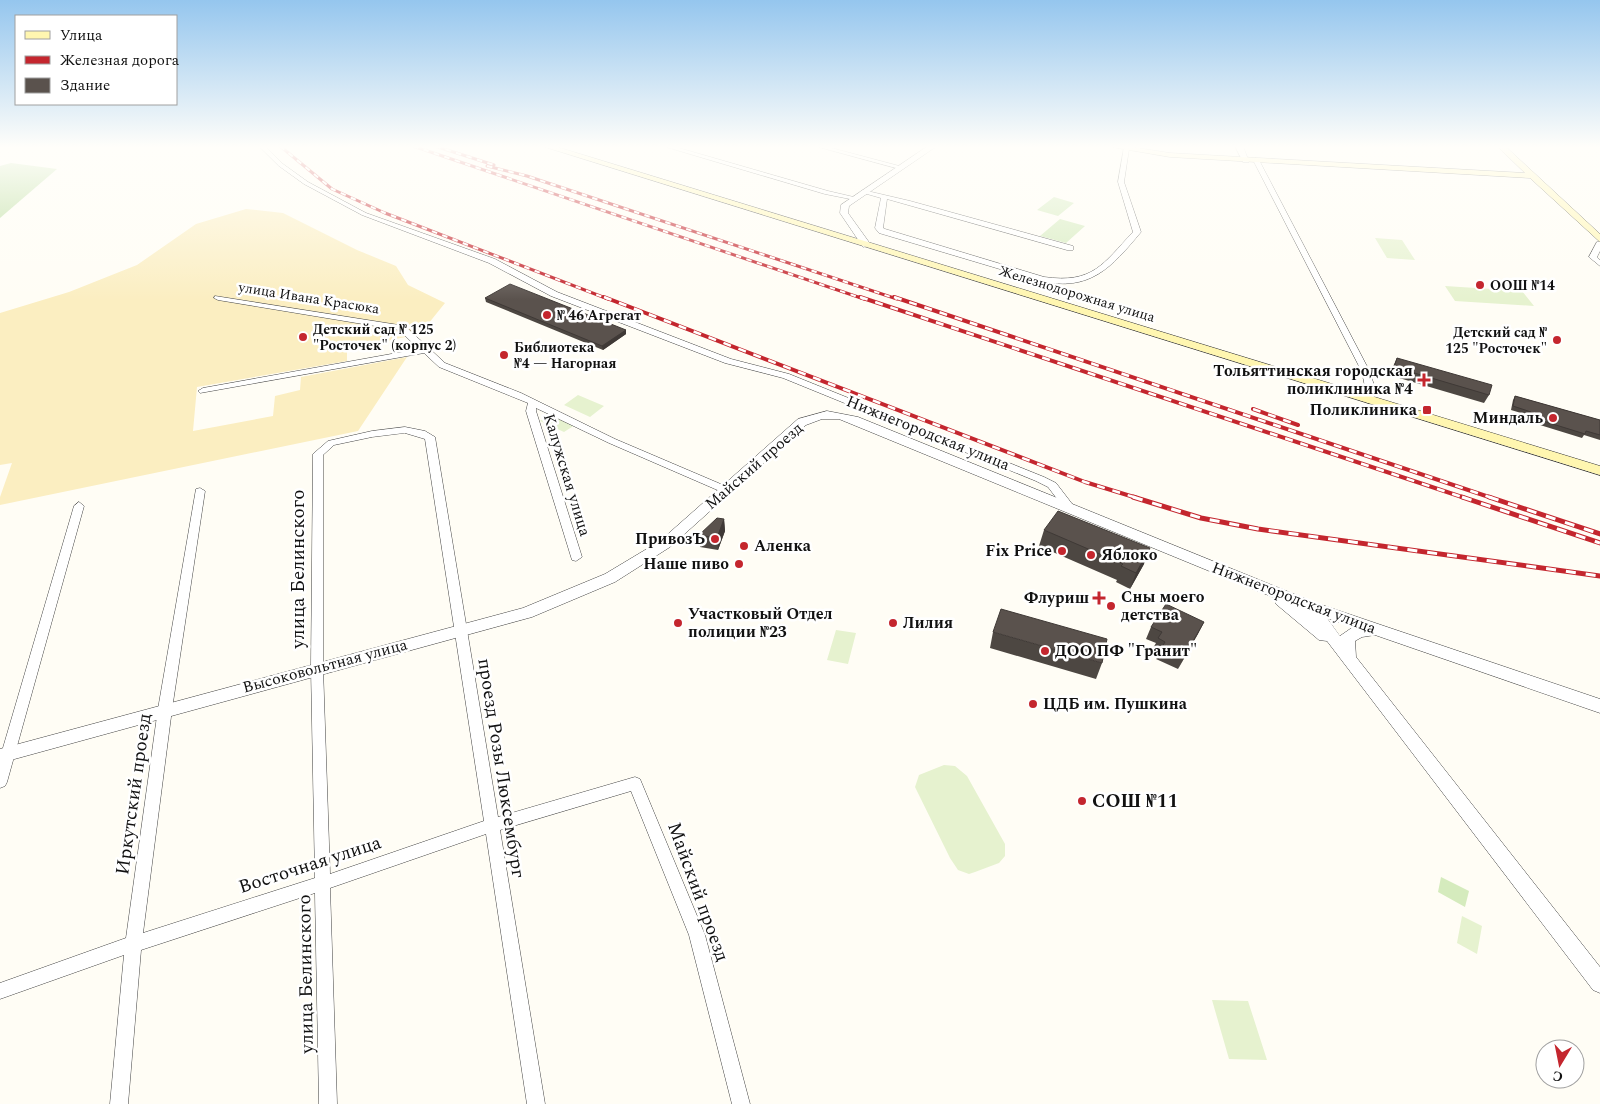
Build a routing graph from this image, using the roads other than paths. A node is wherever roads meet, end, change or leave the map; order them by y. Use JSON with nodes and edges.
{"nodes":[{"id":1,"x":333,"y":198,"type":"edge"},
{"id":2,"x":713,"y":198,"type":"edge"},
{"id":3,"x":852,"y":198,"type":"edge"},
{"id":4,"x":855,"y":198,"type":"joint"},
{"id":5,"x":884,"y":198,"type":"joint"},
{"id":6,"x":1126,"y":198,"type":"edge"},
{"id":7,"x":1275,"y":198,"type":"edge"},
{"id":8,"x":1557,"y":198,"type":"edge"},
{"id":9,"x":1600,"y":239,"type":"edge"},
{"id":10,"x":1600,"y":244,"type":"edge"},
{"id":11,"x":866,"y":245,"type":"junction"},
{"id":12,"x":1070,"y":248,"type":"dead end"},
{"id":13,"x":1600,"y":264,"type":"edge"},
{"id":14,"x":218,"y":298,"type":"dead end"},
{"id":15,"x":426,"y":350,"type":"junction"},
{"id":16,"x":203,"y":391,"type":"dead end"},
{"id":17,"x":1368,"y":400,"type":"junction"},
{"id":18,"x":533,"y":402,"type":"junction"},
{"id":19,"x":318,"y":454,"type":"joint"},
{"id":20,"x":1600,"y":471,"type":"edge"},
{"id":21,"x":726,"y":490,"type":"junction"},
{"id":22,"x":200,"y":491,"type":"dead end"},
{"id":23,"x":79,"y":506,"type":"dead end"},
{"id":24,"x":1071,"y":509,"type":"junction"},
{"id":25,"x":576,"y":557,"type":"dead end"},
{"id":26,"x":643,"y":558,"type":"joint"},
{"id":27,"x":1259,"y":586,"type":"junction"},
{"id":28,"x":1311,"y":606,"type":"junction"},
{"id":29,"x":461,"y":630,"type":"junction"},
{"id":30,"x":1377,"y":630,"type":"junction"},
{"id":31,"x":1348,"y":659,"type":"junction"},
{"id":32,"x":317,"y":668,"type":"junction"},
{"id":33,"x":1600,"y":706,"type":"edge"},
{"id":34,"x":165,"y":709,"type":"junction"},
{"id":35,"x":3,"y":755,"type":"edge"},
{"id":36,"x":0,"y":782,"type":"edge"},
{"id":37,"x":635,"y":783,"type":"joint"},
{"id":38,"x":490,"y":826,"type":"junction"},
{"id":39,"x":324,"y":883,"type":"junction"},
{"id":40,"x":134,"y":944,"type":"junction"},
{"id":41,"x":1600,"y":984,"type":"edge"},
{"id":42,"x":0,"y":991,"type":"edge"},
{"id":43,"x":119,"y":1104,"type":"edge"},
{"id":44,"x":328,"y":1104,"type":"edge"},
{"id":45,"x":536,"y":1104,"type":"edge"},
{"id":46,"x":741,"y":1104,"type":"edge"}],
"edges":[{"from":1,"to":24,"type":"street","name":"Нижнегородская улица"},
{"from":2,"to":11,"type":"main road","name":"Железнодорожная улица"},
{"from":3,"to":4,"type":"street"},
{"from":4,"to":11,"type":"street"},
{"from":5,"to":6,"type":"street"},
{"from":5,"to":12,"type":"street"},
{"from":7,"to":17,"type":"street"},
{"from":8,"to":9,"type":"main road"},
{"from":10,"to":13,"type":"street"},
{"from":11,"to":17,"type":"main road","name":"Железнодорожная улица"},
{"from":14,"to":15,"type":"street","name":"улица Ивана Красюка"},
{"from":15,"to":16,"type":"street"},
{"from":15,"to":18,"type":"street","name":"улица Ивана Красюка"},
{"from":17,"to":20,"type":"main road","name":"Железнодорожная улица"},
{"from":18,"to":21,"type":"street"},
{"from":18,"to":25,"type":"street","name":"Калужская улица"},
{"from":19,"to":29,"type":"street","name":"проезд Розы Люксембург"},
{"from":19,"to":32,"type":"street","name":"улица Белинского"},
{"from":21,"to":24,"type":"street","name":"Майский проезд"},
{"from":21,"to":26,"type":"street","name":"Майский проезд"},
{"from":22,"to":34,"type":"street","name":"Иркутский проезд"},
{"from":23,"to":35,"type":"street"},
{"from":24,"to":27,"type":"street","name":"Нижнегородская улица"},
{"from":26,"to":29,"type":"street","name":"Высоковольтная улица"},
{"from":27,"to":28,"type":"street","name":"Нижнегородская улица"},
{"from":27,"to":31,"type":"street"},
{"from":28,"to":30,"type":"street","name":"Нижнегородская улица"},
{"from":28,"to":31,"type":"street"},
{"from":29,"to":32,"type":"street","name":"Высоковольтная улица"},
{"from":29,"to":38,"type":"street","name":"проезд Розы Люксембург"},
{"from":30,"to":31,"type":"street"},
{"from":30,"to":33,"type":"street","name":"Нижнегородская улица"},
{"from":31,"to":41,"type":"street"},
{"from":32,"to":34,"type":"street","name":"Высоковольтная улица"},
{"from":32,"to":39,"type":"street","name":"улица Белинского"},
{"from":34,"to":35,"type":"street","name":"Высоковольтная улица"},
{"from":34,"to":40,"type":"street","name":"Иркутский проезд"},
{"from":35,"to":36,"type":"street"},
{"from":37,"to":38,"type":"street","name":"Восточная улица"},
{"from":37,"to":46,"type":"street","name":"Майский проезд"},
{"from":38,"to":39,"type":"street","name":"Восточная улица"},
{"from":38,"to":45,"type":"street","name":"проезд Розы Люксембург"},
{"from":39,"to":40,"type":"street","name":"Восточная улица"},
{"from":39,"to":44,"type":"street","name":"улица Белинского"},
{"from":40,"to":42,"type":"street","name":"Восточная улица"},
{"from":40,"to":43,"type":"street","name":"Иркутский проезд"}]}
